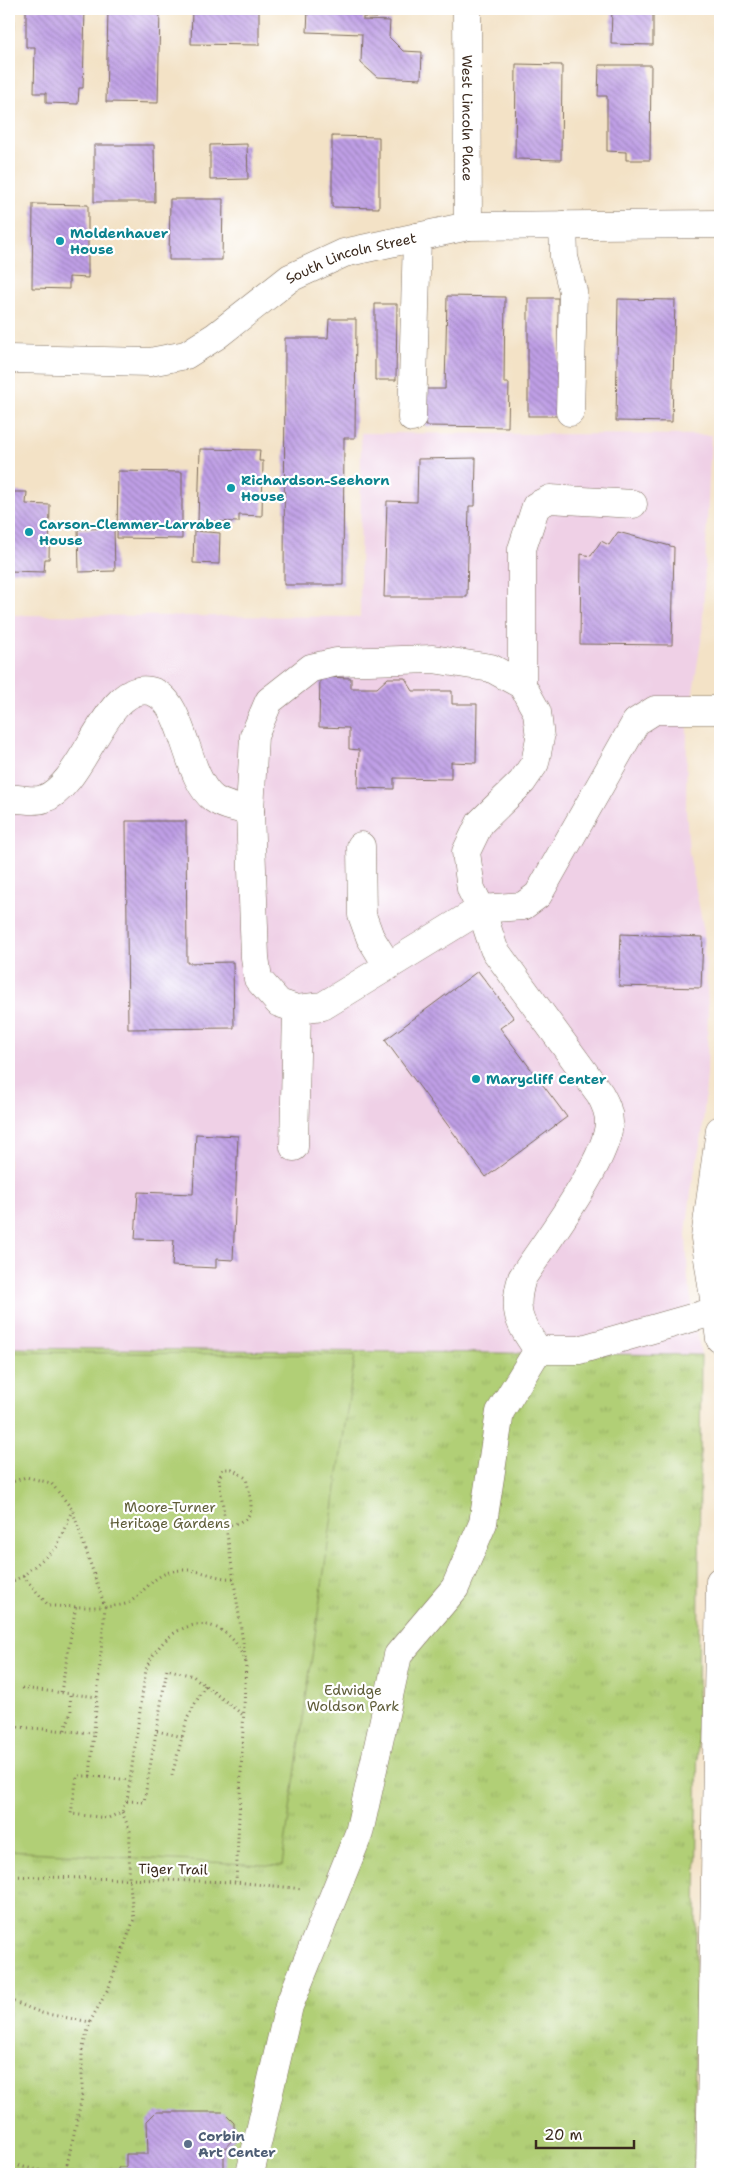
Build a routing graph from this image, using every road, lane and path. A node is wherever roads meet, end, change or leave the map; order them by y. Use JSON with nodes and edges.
{"nodes":[{"id":1,"x":467,"y":9,"type":"edge"},
{"id":2,"x":720,"y":224,"type":"edge"},
{"id":3,"x":563,"y":225,"type":"junction"},
{"id":4,"x":468,"y":226,"type":"junction"},
{"id":5,"x":417,"y":237,"type":"junction"},
{"id":6,"x":9,"y":358,"type":"edge"},
{"id":7,"x":570,"y":412,"type":"dead end"},
{"id":8,"x":412,"y":418,"type":"dead end"},
{"id":9,"x":633,"y":504,"type":"dead end"},
{"id":10,"x":522,"y":685,"type":"junction"},
{"id":11,"x":720,"y":710,"type":"edge"},
{"id":12,"x":9,"y":798,"type":"edge"},
{"id":13,"x":250,"y":811,"type":"junction"},
{"id":14,"x":361,"y":846,"type":"dead end"},
{"id":15,"x":481,"y":909,"type":"junction"},
{"id":16,"x":388,"y":966,"type":"junction"},
{"id":17,"x":297,"y":1009,"type":"junction"},
{"id":18,"x":720,"y":1130,"type":"edge"},
{"id":19,"x":294,"y":1147,"type":"dead end"},
{"id":20,"x":716,"y":1185,"type":"edge"},
{"id":21,"x":716,"y":1311,"type":"junction"},
{"id":22,"x":720,"y":1339,"type":"edge"},
{"id":23,"x":538,"y":1350,"type":"junction"},
{"id":24,"x":9,"y":1483,"type":"edge"},
{"id":25,"x":72,"y":1509,"type":"junction"},
{"id":26,"x":226,"y":1526,"type":"junction"},
{"id":27,"x":23,"y":1576,"type":"junction"},
{"id":28,"x":234,"y":1578,"type":"junction"},
{"id":29,"x":720,"y":1581,"type":"edge"},
{"id":30,"x":9,"y":1583,"type":"edge"},
{"id":31,"x":76,"y":1606,"type":"junction"},
{"id":32,"x":105,"y":1607,"type":"junction"},
{"id":33,"x":246,"y":1663,"type":"junction"},
{"id":34,"x":720,"y":1679,"type":"edge"},
{"id":35,"x":204,"y":1685,"type":"junction"},
{"id":36,"x":22,"y":1688,"type":"dead end"},
{"id":37,"x":61,"y":1692,"type":"junction"},
{"id":38,"x":70,"y":1694,"type":"junction"},
{"id":39,"x":96,"y":1697,"type":"junction"},
{"id":40,"x":243,"y":1715,"type":"junction"},
{"id":41,"x":18,"y":1727,"type":"dead end"},
{"id":42,"x":64,"y":1730,"type":"junction"},
{"id":43,"x":157,"y":1731,"type":"junction"},
{"id":44,"x":93,"y":1733,"type":"junction"},
{"id":45,"x":182,"y":1736,"type":"junction"},
{"id":46,"x":172,"y":1775,"type":"dead end"},
{"id":47,"x":90,"y":1776,"type":"junction"},
{"id":48,"x":130,"y":1780,"type":"junction"},
{"id":49,"x":127,"y":1801,"type":"junction"},
{"id":50,"x":122,"y":1812,"type":"junction"},
{"id":51,"x":9,"y":1876,"type":"edge"},
{"id":52,"x":129,"y":1880,"type":"junction"},
{"id":53,"x":236,"y":1882,"type":"junction"},
{"id":54,"x":335,"y":1892,"type":"junction"},
{"id":55,"x":9,"y":2000,"type":"edge"},
{"id":56,"x":90,"y":2022,"type":"junction"},
{"id":57,"x":9,"y":2164,"type":"edge"},
{"id":58,"x":57,"y":2174,"type":"edge"},
{"id":59,"x":65,"y":2174,"type":"edge"},
{"id":60,"x":250,"y":2174,"type":"edge"},
{"id":61,"x":710,"y":2174,"type":"edge"}],
"edges":[{"from":1,"to":4,"type":"street","name":"West Lincoln Place"},
{"from":2,"to":3,"type":"street","name":"South Lincoln Street"},
{"from":3,"to":4,"type":"street","name":"South Lincoln Street"},
{"from":3,"to":7,"type":"street"},
{"from":4,"to":5,"type":"street","name":"South Lincoln Street"},
{"from":5,"to":6,"type":"street","name":"South Lincoln Street"},
{"from":5,"to":8,"type":"street"},
{"from":9,"to":10,"type":"street"},
{"from":10,"to":13,"type":"street"},
{"from":10,"to":15,"type":"street"},
{"from":11,"to":15,"type":"street"},
{"from":12,"to":13,"type":"street"},
{"from":13,"to":17,"type":"street"},
{"from":14,"to":16,"type":"street"},
{"from":15,"to":16,"type":"street"},
{"from":15,"to":23,"type":"street"},
{"from":16,"to":17,"type":"street"},
{"from":17,"to":19,"type":"street"},
{"from":18,"to":20,"type":"street"},
{"from":20,"to":21,"type":"street"},
{"from":21,"to":22,"type":"street"},
{"from":21,"to":23,"type":"street"},
{"from":23,"to":54,"type":"street"},
{"from":24,"to":25,"type":"path"},
{"from":25,"to":27,"type":"path"},
{"from":25,"to":32,"type":"path"},
{"from":26,"to":26,"type":"path"},
{"from":26,"to":28,"type":"path"},
{"from":27,"to":30,"type":"path"},
{"from":27,"to":31,"type":"path"},
{"from":28,"to":32,"type":"path"},
{"from":28,"to":33,"type":"path"},
{"from":29,"to":34,"type":"street"},
{"from":31,"to":32,"type":"path"},
{"from":31,"to":37,"type":"path"},
{"from":32,"to":39,"type":"path"},
{"from":33,"to":40,"type":"path"},
{"from":33,"to":48,"type":"path"},
{"from":34,"to":61,"type":"street"},
{"from":35,"to":40,"type":"path"},
{"from":35,"to":43,"type":"path"},
{"from":35,"to":45,"type":"path"},
{"from":36,"to":37,"type":"path"},
{"from":37,"to":38,"type":"path"},
{"from":38,"to":39,"type":"path"},
{"from":38,"to":42,"type":"path"},
{"from":39,"to":44,"type":"path"},
{"from":40,"to":53,"type":"path"},
{"from":41,"to":42,"type":"path"},
{"from":42,"to":44,"type":"path"},
{"from":43,"to":45,"type":"path"},
{"from":43,"to":49,"type":"path"},
{"from":44,"to":47,"type":"path"},
{"from":45,"to":46,"type":"path"},
{"from":47,"to":48,"type":"path"},
{"from":47,"to":50,"type":"path"},
{"from":48,"to":49,"type":"path"},
{"from":49,"to":50,"type":"path"},
{"from":50,"to":52,"type":"path"},
{"from":51,"to":52,"type":"path","name":"Tiger Trail"},
{"from":52,"to":53,"type":"path","name":"Tiger Trail"},
{"from":52,"to":56,"type":"path"},
{"from":53,"to":54,"type":"path","name":"Tiger Trail"},
{"from":54,"to":60,"type":"street"},
{"from":55,"to":56,"type":"path"},
{"from":56,"to":59,"type":"path"},
{"from":57,"to":58,"type":"path"}]}
